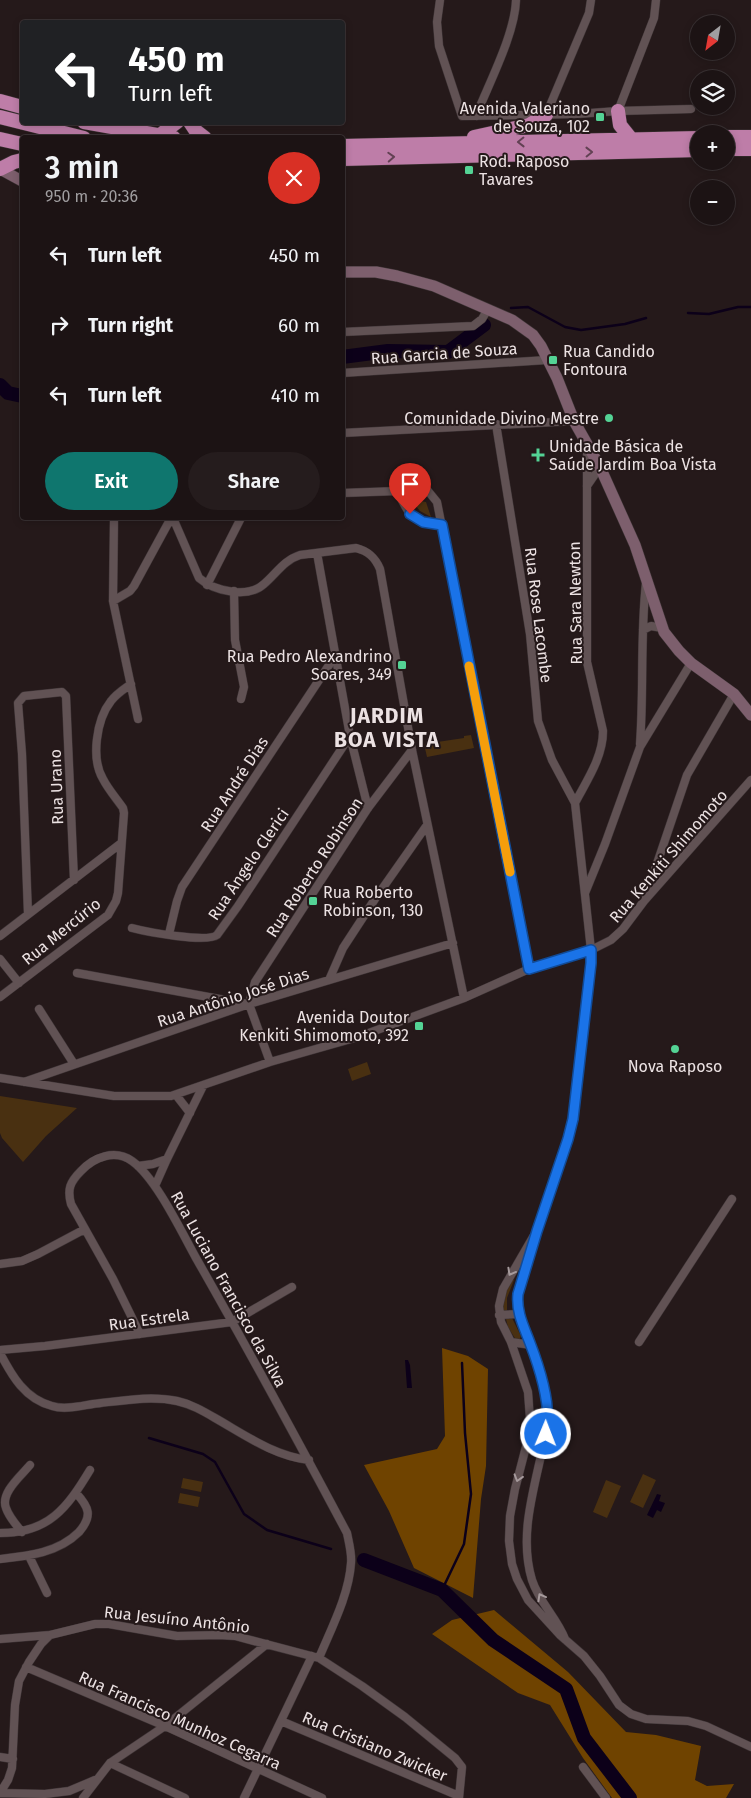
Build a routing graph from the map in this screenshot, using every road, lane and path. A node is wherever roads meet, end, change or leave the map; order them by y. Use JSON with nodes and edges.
{"nodes":[{"id":1,"x":440,"y":0,"type":"edge"},
{"id":2,"x":516,"y":0,"type":"edge"},
{"id":3,"x":591,"y":0,"type":"edge"},
{"id":4,"x":656,"y":0,"type":"edge"},
{"id":5,"x":690,"y":109,"type":"edge"},
{"id":6,"x":618,"y":111,"type":"junction"},
{"id":7,"x":546,"y":115,"type":"junction"},
{"id":8,"x":476,"y":116,"type":"junction"},
{"id":9,"x":0,"y":117,"type":"edge"},
{"id":10,"x":20,"y":122,"type":"edge"},
{"id":11,"x":32,"y":125,"type":"edge"},
{"id":12,"x":108,"y":125,"type":"edge"},
{"id":13,"x":192,"y":125,"type":"edge"},
{"id":14,"x":72,"y":135,"type":"edge"},
{"id":15,"x":162,"y":135,"type":"edge"},
{"id":16,"x":201,"y":135,"type":"edge"},
{"id":17,"x":735,"y":137,"type":"edge"},
{"id":18,"x":751,"y":137,"type":"edge"},
{"id":19,"x":690,"y":138,"type":"edge"},
{"id":20,"x":0,"y":139,"type":"edge"},
{"id":21,"x":632,"y":140,"type":"junction"},
{"id":22,"x":467,"y":142,"type":"junction"},
{"id":23,"x":20,"y":144,"type":"edge"},
{"id":24,"x":345,"y":146,"type":"edge"},
{"id":25,"x":735,"y":149,"type":"edge"},
{"id":26,"x":751,"y":149,"type":"edge"},
{"id":27,"x":690,"y":150,"type":"edge"},
{"id":28,"x":345,"y":159,"type":"edge"},
{"id":29,"x":20,"y":160,"type":"edge"},
{"id":30,"x":0,"y":169,"type":"edge"},
{"id":31,"x":20,"y":180,"type":"edge"},
{"id":32,"x":345,"y":272,"type":"edge"},
{"id":33,"x":488,"y":309,"type":"junction"},
{"id":34,"x":345,"y":332,"type":"edge"},
{"id":35,"x":547,"y":360,"type":"junction"},
{"id":36,"x":345,"y":373,"type":"edge"},
{"id":37,"x":574,"y":421,"type":"junction"},
{"id":38,"x":496,"y":424,"type":"junction"},
{"id":39,"x":345,"y":433,"type":"edge"},
{"id":40,"x":586,"y":445,"type":"junction"},
{"id":41,"x":600,"y":467,"type":"junction"},
{"id":42,"x":588,"y":486,"type":"junction"},
{"id":43,"x":398,"y":491,"type":"junction"},
{"id":44,"x":345,"y":493,"type":"edge"},
{"id":45,"x":114,"y":520,"type":"edge"},
{"id":46,"x":171,"y":520,"type":"edge"},
{"id":47,"x":173,"y":520,"type":"edge"},
{"id":48,"x":240,"y":520,"type":"edge"},
{"id":49,"x":442,"y":525,"type":"junction"},
{"id":50,"x":317,"y":552,"type":"junction"},
{"id":51,"x":646,"y":579,"type":"junction"},
{"id":52,"x":207,"y":585,"type":"junction"},
{"id":53,"x":234,"y":592,"type":"junction"},
{"id":54,"x":113,"y":601,"type":"junction"},
{"id":55,"x":662,"y":628,"type":"junction"},
{"id":56,"x":643,"y":630,"type":"junction"},
{"id":57,"x":335,"y":656,"type":"junction"},
{"id":58,"x":691,"y":663,"type":"junction"},
{"id":59,"x":131,"y":684,"type":"junction"},
{"id":60,"x":734,"y":694,"type":"junction"},
{"id":61,"x":241,"y":698,"type":"dead end"},
{"id":62,"x":643,"y":706,"type":"junction"},
{"id":63,"x":661,"y":709,"type":"junction"},
{"id":64,"x":751,"y":715,"type":"edge"},
{"id":65,"x":138,"y":719,"type":"dead end"},
{"id":66,"x":350,"y":736,"type":"junction"},
{"id":67,"x":640,"y":747,"type":"junction"},
{"id":68,"x":412,"y":750,"type":"junction"},
{"id":69,"x":749,"y":784,"type":"edge"},
{"id":70,"x":575,"y":803,"type":"junction"},
{"id":71,"x":368,"y":808,"type":"junction"},
{"id":72,"x":427,"y":825,"type":"junction"},
{"id":73,"x":120,"y":844,"type":"junction"},
{"id":74,"x":74,"y":880,"type":"junction"},
{"id":75,"x":584,"y":895,"type":"junction"},
{"id":76,"x":644,"y":901,"type":"junction"},
{"id":77,"x":28,"y":914,"type":"junction"},
{"id":78,"x":132,"y":928,"type":"dead end"},
{"id":79,"x":169,"y":934,"type":"junction"},
{"id":80,"x":0,"y":936,"type":"edge"},
{"id":81,"x":453,"y":943,"type":"junction"},
{"id":82,"x":591,"y":950,"type":"junction"},
{"id":83,"x":0,"y":960,"type":"edge"},
{"id":84,"x":529,"y":969,"type":"junction"},
{"id":85,"x":77,"y":973,"type":"dead end"},
{"id":86,"x":329,"y":980,"type":"junction"},
{"id":87,"x":19,"y":983,"type":"junction"},
{"id":88,"x":0,"y":997,"type":"edge"},
{"id":89,"x":464,"y":998,"type":"junction"},
{"id":90,"x":249,"y":1004,"type":"junction"},
{"id":91,"x":39,"y":1009,"type":"dead end"},
{"id":92,"x":270,"y":1062,"type":"junction"},
{"id":93,"x":74,"y":1064,"type":"junction"},
{"id":94,"x":0,"y":1078,"type":"edge"},
{"id":95,"x":24,"y":1082,"type":"junction"},
{"id":96,"x":203,"y":1086,"type":"junction"},
{"id":97,"x":176,"y":1095,"type":"junction"},
{"id":98,"x":190,"y":1113,"type":"junction"},
{"id":99,"x":166,"y":1159,"type":"junction"},
{"id":100,"x":138,"y":1166,"type":"junction"},
{"id":101,"x":155,"y":1186,"type":"junction"},
{"id":102,"x":732,"y":1199,"type":"dead end"},
{"id":103,"x":85,"y":1228,"type":"junction"},
{"id":104,"x":537,"y":1231,"type":"junction"},
{"id":105,"x":0,"y":1264,"type":"edge"},
{"id":106,"x":292,"y":1287,"type":"dead end"},
{"id":107,"x":519,"y":1314,"type":"junction"},
{"id":108,"x":499,"y":1315,"type":"junction"},
{"id":109,"x":232,"y":1322,"type":"junction"},
{"id":110,"x":140,"y":1334,"type":"junction"},
{"id":111,"x":512,"y":1342,"type":"junction"},
{"id":112,"x":640,"y":1342,"type":"dead end"},
{"id":113,"x":531,"y":1345,"type":"junction"},
{"id":114,"x":0,"y":1351,"type":"edge"},
{"id":115,"x":308,"y":1460,"type":"junction"},
{"id":116,"x":30,"y":1465,"type":"dead end"},
{"id":117,"x":90,"y":1470,"type":"dead end"},
{"id":118,"x":76,"y":1493,"type":"junction"},
{"id":119,"x":0,"y":1532,"type":"edge"},
{"id":120,"x":22,"y":1532,"type":"junction"},
{"id":121,"x":29,"y":1556,"type":"junction"},
{"id":122,"x":0,"y":1559,"type":"edge"},
{"id":123,"x":512,"y":1564,"type":"junction"},
{"id":124,"x":529,"y":1566,"type":"junction"},
{"id":125,"x":47,"y":1593,"type":"dead end"},
{"id":126,"x":50,"y":1635,"type":"junction"},
{"id":127,"x":0,"y":1639,"type":"edge"},
{"id":128,"x":566,"y":1639,"type":"junction"},
{"id":129,"x":268,"y":1644,"type":"junction"},
{"id":130,"x":315,"y":1657,"type":"junction"},
{"id":131,"x":26,"y":1667,"type":"junction"},
{"id":132,"x":281,"y":1721,"type":"junction"},
{"id":133,"x":165,"y":1726,"type":"junction"},
{"id":134,"x":751,"y":1747,"type":"edge"},
{"id":135,"x":0,"y":1757,"type":"edge"},
{"id":136,"x":13,"y":1759,"type":"junction"},
{"id":137,"x":110,"y":1763,"type":"junction"},
{"id":138,"x":583,"y":1767,"type":"dead end"},
{"id":139,"x":258,"y":1770,"type":"junction"},
{"id":140,"x":95,"y":1780,"type":"junction"},
{"id":141,"x":0,"y":1793,"type":"edge"},
{"id":142,"x":88,"y":1796,"type":"edge"},
{"id":143,"x":459,"y":1797,"type":"edge"},
{"id":144,"x":185,"y":1798,"type":"edge"},
{"id":145,"x":244,"y":1798,"type":"edge"},
{"id":146,"x":322,"y":1798,"type":"edge"},
{"id":147,"x":606,"y":1798,"type":"edge"}],
"edges":[{"from":1,"to":8,"type":"street"},
{"from":2,"to":8,"type":"street"},
{"from":3,"to":7,"type":"street"},
{"from":4,"to":6,"type":"street"},
{"from":5,"to":6,"type":"street"},
{"from":6,"to":7,"type":"street"},
{"from":6,"to":21,"type":"highway"},
{"from":7,"to":8,"type":"street"},
{"from":7,"to":22,"type":"highway"},
{"from":9,"to":10,"type":"highway"},
{"from":11,"to":14,"type":"highway"},
{"from":12,"to":15,"type":"highway"},
{"from":13,"to":16,"type":"highway"},
{"from":17,"to":18,"type":"highway"},
{"from":19,"to":21,"type":"highway"},
{"from":20,"to":23,"type":"highway"},
{"from":21,"to":22,"type":"highway","one_way":true},
{"from":22,"to":24,"type":"highway"},
{"from":25,"to":26,"type":"highway"},
{"from":28,"to":27,"type":"highway","one_way":true},
{"from":29,"to":30,"type":"highway"},
{"from":30,"to":31,"type":"main road"},
{"from":32,"to":33,"type":"main road"},
{"from":33,"to":34,"type":"street"},
{"from":33,"to":35,"type":"main road"},
{"from":35,"to":36,"type":"street","name":"Rua Garcia de Souza"},
{"from":35,"to":37,"type":"main road"},
{"from":37,"to":38,"type":"street"},
{"from":37,"to":40,"type":"main road"},
{"from":38,"to":39,"type":"street"},
{"from":38,"to":70,"type":"street","name":"Rua Rose Lacombe"},
{"from":40,"to":41,"type":"main road"},
{"from":40,"to":42,"type":"street","name":"Rua Sara Newton"},
{"from":41,"to":42,"type":"street"},
{"from":41,"to":51,"type":"main road"},
{"from":42,"to":70,"type":"street","name":"Rua Sara Newton"},
{"from":43,"to":44,"type":"street"},
{"from":43,"to":49,"type":"street"},
{"from":43,"to":49,"type":"street"},
{"from":45,"to":54,"type":"street"},
{"from":46,"to":54,"type":"street"},
{"from":47,"to":52,"type":"street"},
{"from":48,"to":52,"type":"street"},
{"from":49,"to":84,"type":"street"},
{"from":50,"to":53,"type":"street"},
{"from":50,"to":57,"type":"street"},
{"from":50,"to":68,"type":"street"},
{"from":51,"to":55,"type":"main road"},
{"from":51,"to":56,"type":"street"},
{"from":52,"to":53,"type":"street"},
{"from":53,"to":61,"type":"street"},
{"from":54,"to":59,"type":"street"},
{"from":55,"to":56,"type":"street"},
{"from":55,"to":58,"type":"main road"},
{"from":56,"to":62,"type":"street"},
{"from":57,"to":66,"type":"street"},
{"from":57,"to":79,"type":"street","name":"Rua André Dias"},
{"from":58,"to":60,"type":"main road"},
{"from":58,"to":63,"type":"street"},
{"from":59,"to":65,"type":"street"},
{"from":59,"to":73,"type":"street","name":"Rua Mercúrio"},
{"from":60,"to":64,"type":"main road"},
{"from":60,"to":76,"type":"street"},
{"from":62,"to":63,"type":"street"},
{"from":62,"to":67,"type":"street"},
{"from":63,"to":67,"type":"street"},
{"from":66,"to":71,"type":"street"},
{"from":66,"to":79,"type":"street","name":"Rua Ângelo Clerici"},
{"from":67,"to":75,"type":"street"},
{"from":68,"to":71,"type":"street","name":"Rua Roberto Robinson"},
{"from":68,"to":72,"type":"street"},
{"from":69,"to":76,"type":"street","name":"Rua Kenkiti Shimomoto"},
{"from":70,"to":75,"type":"street"},
{"from":71,"to":90,"type":"street","name":"Rua Roberto Robinson"},
{"from":72,"to":81,"type":"street"},
{"from":72,"to":86,"type":"street"},
{"from":73,"to":74,"type":"street"},
{"from":73,"to":87,"type":"street","name":"Rua Mercúrio"},
{"from":74,"to":77,"type":"street"},
{"from":74,"to":77,"type":"street","name":"Rua Urano"},
{"from":75,"to":82,"type":"street"},
{"from":76,"to":82,"type":"street","name":"Rua Kenkiti Shimomoto"},
{"from":77,"to":80,"type":"street"},
{"from":78,"to":79,"type":"street","name":"Rua Ângelo Clerici"},
{"from":81,"to":86,"type":"street","name":"Rua Antônio José Dias"},
{"from":81,"to":89,"type":"street"},
{"from":82,"to":84,"type":"street","name":"Rua Kenkiti Shimomoto"},
{"from":82,"to":104,"type":"street"},
{"from":83,"to":87,"type":"street"},
{"from":84,"to":89,"type":"street","name":"Rua Kenkiti Shimomoto"},
{"from":85,"to":90,"type":"street"},
{"from":86,"to":90,"type":"street","name":"Rua Antônio José Dias"},
{"from":87,"to":88,"type":"street","name":"Rua Mercúrio"},
{"from":89,"to":92,"type":"street","name":"Rua Kenkiti Shimomoto"},
{"from":90,"to":92,"type":"street"},
{"from":90,"to":93,"type":"street","name":"Rua Antônio José Dias"},
{"from":91,"to":93,"type":"street"},
{"from":92,"to":96,"type":"street","name":"Rua Kenkiti Shimomoto"},
{"from":93,"to":95,"type":"street","name":"Rua Antônio José Dias"},
{"from":94,"to":95,"type":"street","name":"Rua Kenkiti Shimomoto"},
{"from":95,"to":97,"type":"street","name":"Rua Kenkiti Shimomoto"},
{"from":96,"to":97,"type":"street","name":"Rua Kenkiti Shimomoto"},
{"from":96,"to":98,"type":"street"},
{"from":97,"to":98,"type":"street"},
{"from":98,"to":99,"type":"street"},
{"from":99,"to":100,"type":"street"},
{"from":99,"to":101,"type":"street"},
{"from":100,"to":101,"type":"street","name":"Rua Luciano Francisco da Silva"},
{"from":100,"to":103,"type":"street","name":"Rua Luciano Francisco da Silva"},
{"from":101,"to":109,"type":"street","name":"Rua Luciano Francisco da Silva"},
{"from":102,"to":112,"type":"street"},
{"from":103,"to":105,"type":"street"},
{"from":103,"to":110,"type":"street","name":"Rua Luciano Francisco da Silva"},
{"from":104,"to":107,"type":"street"},
{"from":104,"to":108,"type":"street","one_way":true},
{"from":106,"to":109,"type":"street","name":"Rua Estrela"},
{"from":107,"to":108,"type":"street"},
{"from":107,"to":113,"type":"street"},
{"from":108,"to":111,"type":"street"},
{"from":109,"to":110,"type":"street","name":"Rua Estrela"},
{"from":109,"to":115,"type":"street","name":"Rua Luciano Francisco da Silva"},
{"from":110,"to":114,"type":"street","name":"Rua Estrela"},
{"from":111,"to":113,"type":"street"},
{"from":111,"to":123,"type":"street","one_way":true},
{"from":113,"to":124,"type":"street"},
{"from":114,"to":115,"type":"street"},
{"from":115,"to":130,"type":"street","name":"Rua Luciano Francisco da Silva"},
{"from":116,"to":120,"type":"street"},
{"from":117,"to":118,"type":"street"},
{"from":118,"to":120,"type":"street"},
{"from":118,"to":121,"type":"street"},
{"from":119,"to":120,"type":"street"},
{"from":121,"to":122,"type":"street"},
{"from":121,"to":125,"type":"street"},
{"from":123,"to":124,"type":"street"},
{"from":123,"to":128,"type":"street"},
{"from":128,"to":124,"type":"street","one_way":true},
{"from":126,"to":127,"type":"street","name":"Rua Jesuíno Antônio"},
{"from":126,"to":129,"type":"street","name":"Rua Jesuíno Antônio"},
{"from":126,"to":131,"type":"street"},
{"from":128,"to":134,"type":"street"},
{"from":129,"to":130,"type":"street","name":"Rua Jesuíno Antônio"},
{"from":129,"to":133,"type":"street"},
{"from":130,"to":132,"type":"street","name":"Rua Luciano Francisco da Silva"},
{"from":130,"to":143,"type":"street","name":"Rua Jesuíno Antônio"},
{"from":131,"to":133,"type":"street","name":"Rua Francisco Munhoz Cegarra"},
{"from":131,"to":136,"type":"street"},
{"from":132,"to":139,"type":"street","name":"Rua Luciano Francisco da Silva"},
{"from":132,"to":143,"type":"street","name":"Rua Cristiano Zwicker"},
{"from":133,"to":137,"type":"street"},
{"from":133,"to":139,"type":"street","name":"Rua Francisco Munhoz Cegarra"},
{"from":135,"to":136,"type":"street"},
{"from":136,"to":141,"type":"street"},
{"from":137,"to":140,"type":"street"},
{"from":137,"to":144,"type":"street"},
{"from":138,"to":147,"type":"street"},
{"from":139,"to":145,"type":"street","name":"Rua Luciano Francisco da Silva"},
{"from":139,"to":146,"type":"street","name":"Rua Francisco Munhoz Cegarra"},
{"from":140,"to":141,"type":"street"},
{"from":140,"to":142,"type":"street"}]}
